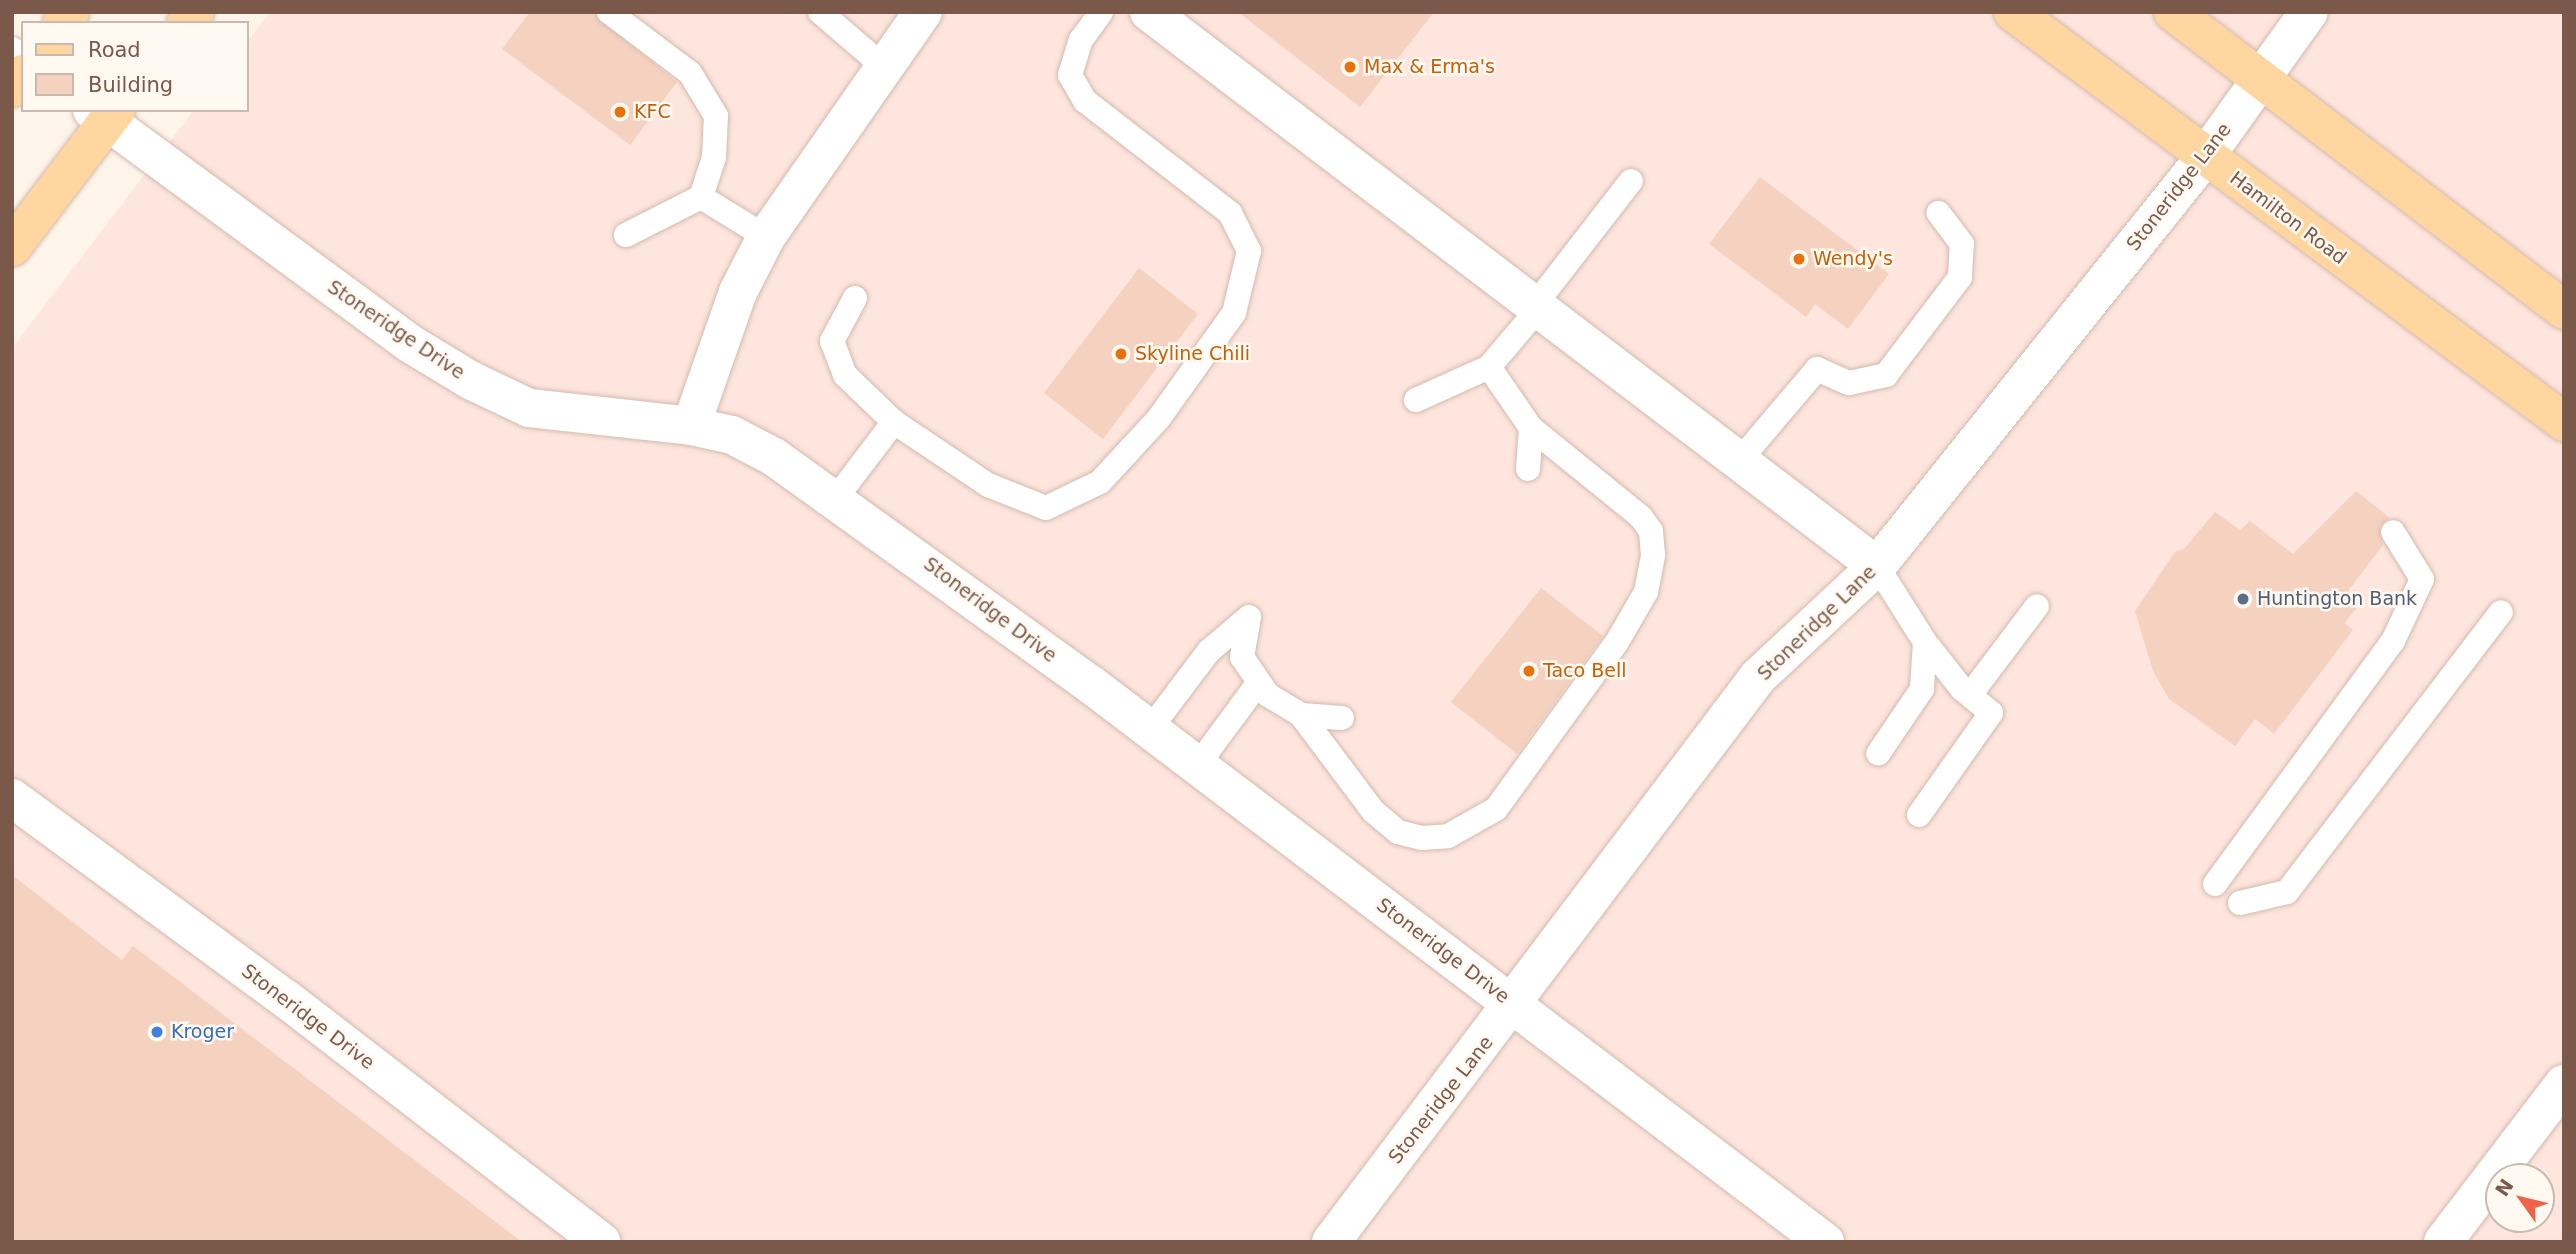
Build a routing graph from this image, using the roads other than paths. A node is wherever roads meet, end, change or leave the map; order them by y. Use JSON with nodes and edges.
{"nodes":[{"id":1,"x":609,"y":12,"type":"edge"},
{"id":2,"x":923,"y":12,"type":"edge"},
{"id":3,"x":1101,"y":12,"type":"edge"},
{"id":4,"x":1149,"y":12,"type":"edge"},
{"id":5,"x":2013,"y":12,"type":"edge"},
{"id":6,"x":2173,"y":12,"type":"edge"},
{"id":7,"x":2309,"y":12,"type":"edge"},
{"id":8,"x":830,"y":16,"type":"edge"},
{"id":9,"x":883,"y":66,"type":"junction"},
{"id":10,"x":2262,"y":78,"type":"junction"},
{"id":11,"x":105,"y":114,"type":"edge"},
{"id":12,"x":2205,"y":156,"type":"junction"},
{"id":13,"x":1631,"y":181,"type":"dead end"},
{"id":14,"x":701,"y":197,"type":"junction"},
{"id":15,"x":1939,"y":213,"type":"dead end"},
{"id":16,"x":626,"y":235,"type":"dead end"},
{"id":17,"x":766,"y":237,"type":"junction"},
{"id":18,"x":12,"y":247,"type":"edge"},
{"id":19,"x":855,"y":298,"type":"dead end"},
{"id":20,"x":1537,"y":307,"type":"junction"},
{"id":21,"x":2564,"y":310,"type":"edge"},
{"id":22,"x":1489,"y":368,"type":"junction"},
{"id":23,"x":1416,"y":400,"type":"dead end"},
{"id":24,"x":2564,"y":422,"type":"edge"},
{"id":25,"x":691,"y":426,"type":"junction"},
{"id":26,"x":901,"y":427,"type":"junction"},
{"id":27,"x":1531,"y":428,"type":"junction"},
{"id":28,"x":1739,"y":461,"type":"junction"},
{"id":29,"x":1528,"y":470,"type":"dead end"},
{"id":30,"x":836,"y":498,"type":"junction"},
{"id":31,"x":2393,"y":532,"type":"dead end"},
{"id":32,"x":1877,"y":566,"type":"junction"},
{"id":33,"x":2037,"y":606,"type":"dead end"},
{"id":34,"x":2501,"y":611,"type":"dead end"},
{"id":35,"x":1925,"y":642,"type":"junction"},
{"id":36,"x":1259,"y":682,"type":"junction"},
{"id":37,"x":1970,"y":695,"type":"junction"},
{"id":38,"x":1301,"y":715,"type":"junction"},
{"id":39,"x":1342,"y":718,"type":"dead end"},
{"id":40,"x":1150,"y":729,"type":"junction"},
{"id":41,"x":1878,"y":754,"type":"dead end"},
{"id":42,"x":1197,"y":766,"type":"junction"},
{"id":43,"x":12,"y":798,"type":"edge"},
{"id":44,"x":1919,"y":815,"type":"dead end"},
{"id":45,"x":2215,"y":884,"type":"dead end"},
{"id":46,"x":2240,"y":903,"type":"dead end"},
{"id":47,"x":1514,"y":1005,"type":"junction"},
{"id":48,"x":2564,"y":1084,"type":"edge"},
{"id":49,"x":601,"y":1242,"type":"edge"},
{"id":50,"x":1331,"y":1242,"type":"edge"},
{"id":51,"x":1825,"y":1242,"type":"edge"},
{"id":52,"x":2443,"y":1242,"type":"edge"}],
"edges":[{"from":1,"to":14,"type":"lane"},
{"from":2,"to":9,"type":"street"},
{"from":3,"to":26,"type":"lane"},
{"from":4,"to":20,"type":"street"},
{"from":5,"to":12,"type":"main road","name":"Hamilton Road"},
{"from":6,"to":10,"type":"main road"},
{"from":7,"to":10,"type":"street"},
{"from":8,"to":9,"type":"lane"},
{"from":9,"to":17,"type":"street"},
{"from":10,"to":12,"type":"street","name":"Stoneridge Lane"},
{"from":10,"to":21,"type":"main road"},
{"from":11,"to":18,"type":"main road"},
{"from":11,"to":25,"type":"street","name":"Stoneridge Drive"},
{"from":12,"to":24,"type":"main road","name":"Hamilton Road"},
{"from":12,"to":32,"type":"street","name":"Stoneridge Lane"},
{"from":13,"to":20,"type":"lane"},
{"from":14,"to":16,"type":"lane"},
{"from":14,"to":17,"type":"lane"},
{"from":15,"to":28,"type":"lane"},
{"from":17,"to":25,"type":"street"},
{"from":19,"to":26,"type":"lane"},
{"from":20,"to":22,"type":"lane"},
{"from":20,"to":28,"type":"street"},
{"from":22,"to":23,"type":"lane"},
{"from":22,"to":27,"type":"lane"},
{"from":25,"to":30,"type":"street","name":"Stoneridge Drive"},
{"from":26,"to":30,"type":"lane"},
{"from":27,"to":29,"type":"lane"},
{"from":27,"to":38,"type":"lane"},
{"from":28,"to":32,"type":"street"},
{"from":30,"to":40,"type":"street","name":"Stoneridge Drive"},
{"from":31,"to":45,"type":"lane"},
{"from":32,"to":35,"type":"lane"},
{"from":32,"to":47,"type":"street","name":"Stoneridge Lane"},
{"from":33,"to":37,"type":"lane"},
{"from":34,"to":46,"type":"lane"},
{"from":35,"to":37,"type":"lane"},
{"from":35,"to":41,"type":"lane"},
{"from":36,"to":38,"type":"lane"},
{"from":36,"to":40,"type":"lane"},
{"from":36,"to":42,"type":"lane"},
{"from":37,"to":44,"type":"lane"},
{"from":38,"to":39,"type":"lane"},
{"from":40,"to":42,"type":"street","name":"Stoneridge Drive"},
{"from":42,"to":47,"type":"street","name":"Stoneridge Drive"},
{"from":43,"to":49,"type":"street","name":"Stoneridge Drive"},
{"from":47,"to":50,"type":"street","name":"Stoneridge Lane"},
{"from":47,"to":51,"type":"street","name":"Stoneridge Drive"},
{"from":48,"to":52,"type":"street"}]}
